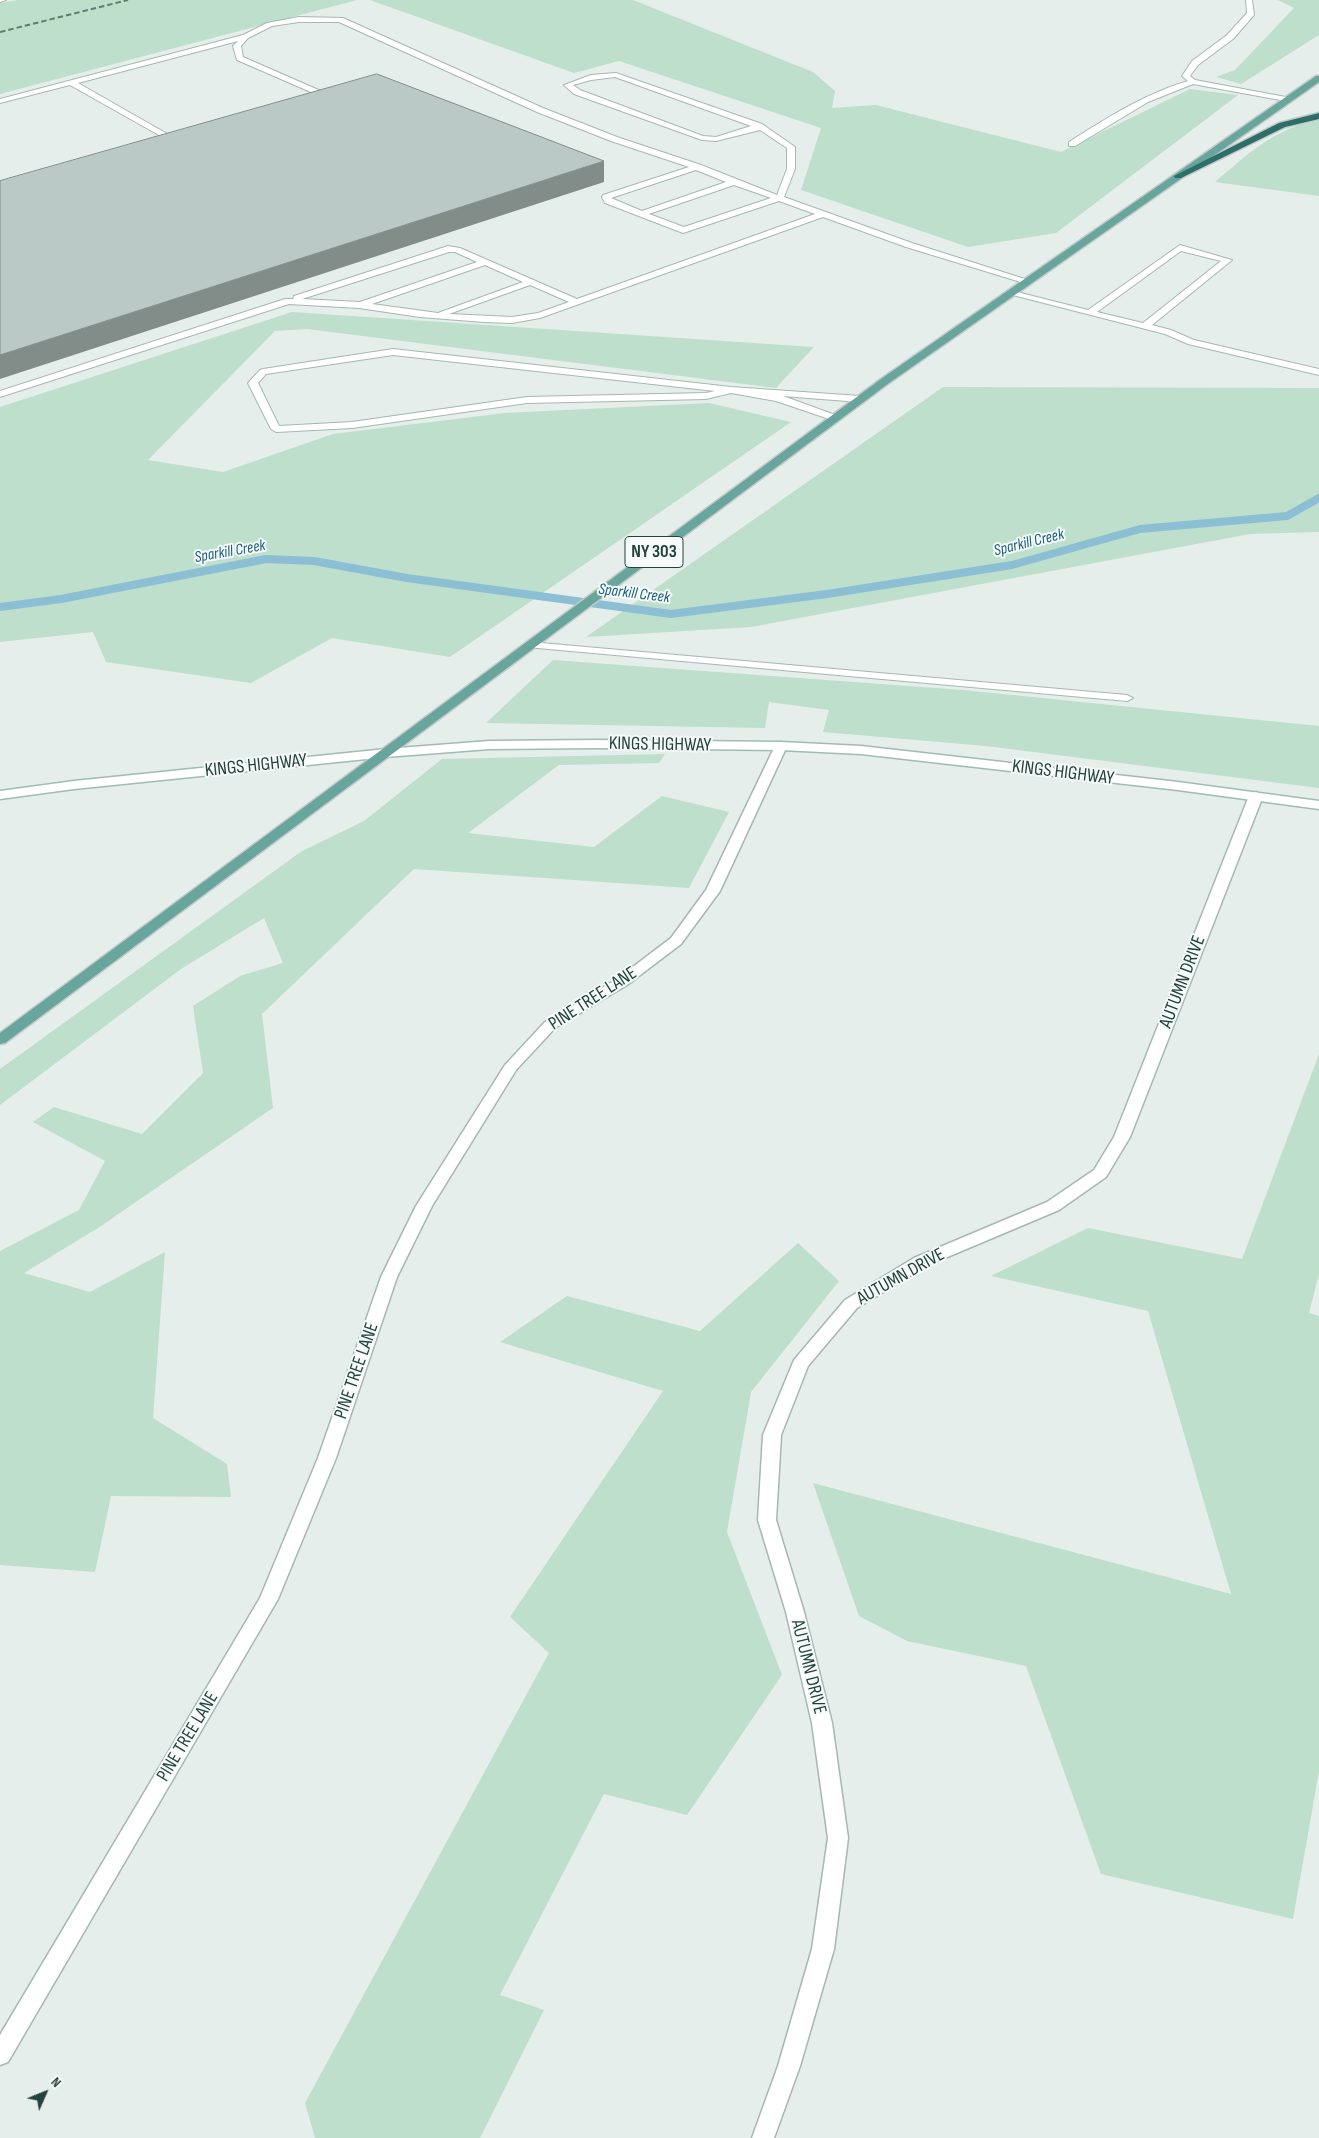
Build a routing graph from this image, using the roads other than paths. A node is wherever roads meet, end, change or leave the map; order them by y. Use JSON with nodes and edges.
{"nodes":[{"id":1,"x":1249,"y":0,"type":"edge"},
{"id":2,"x":243,"y":37,"type":"junction"},
{"id":3,"x":1319,"y":78,"type":"edge"},
{"id":4,"x":71,"y":82,"type":"junction"},
{"id":5,"x":1193,"y":82,"type":"junction"},
{"id":6,"x":1288,"y":100,"type":"junction"},
{"id":7,"x":0,"y":101,"type":"edge"},
{"id":8,"x":309,"y":102,"type":"edge"},
{"id":9,"x":1319,"y":116,"type":"edge"},
{"id":10,"x":759,"y":126,"type":"junction"},
{"id":11,"x":182,"y":138,"type":"edge"},
{"id":12,"x":173,"y":141,"type":"junction"},
{"id":13,"x":163,"y":143,"type":"edge"},
{"id":14,"x":1072,"y":144,"type":"dead end"},
{"id":15,"x":698,"y":167,"type":"junction"},
{"id":16,"x":1178,"y":176,"type":"junction"},
{"id":17,"x":734,"y":182,"type":"junction"},
{"id":18,"x":780,"y":198,"type":"junction"},
{"id":19,"x":641,"y":214,"type":"junction"},
{"id":20,"x":823,"y":214,"type":"junction"},
{"id":21,"x":486,"y":262,"type":"junction"},
{"id":22,"x":1027,"y":281,"type":"junction"},
{"id":23,"x":530,"y":282,"type":"junction"},
{"id":24,"x":1009,"y":293,"type":"junction"},
{"id":25,"x":288,"y":301,"type":"junction"},
{"id":26,"x":577,"y":302,"type":"junction"},
{"id":27,"x":359,"y":305,"type":"junction"},
{"id":28,"x":1089,"y":313,"type":"junction"},
{"id":29,"x":437,"y":315,"type":"junction"},
{"id":30,"x":1144,"y":326,"type":"junction"},
{"id":31,"x":1319,"y":372,"type":"edge"},
{"id":32,"x":731,"y":390,"type":"junction"},
{"id":33,"x":0,"y":394,"type":"edge"},
{"id":34,"x":860,"y":400,"type":"junction"},
{"id":35,"x":835,"y":418,"type":"junction"},
{"id":36,"x":530,"y":645,"type":"junction"},
{"id":37,"x":1127,"y":698,"type":"dead end"},
{"id":38,"x":781,"y":746,"type":"junction"},
{"id":39,"x":386,"y":753,"type":"junction"},
{"id":40,"x":0,"y":795,"type":"edge"},
{"id":41,"x":1256,"y":796,"type":"junction"},
{"id":42,"x":1319,"y":805,"type":"edge"},
{"id":43,"x":0,"y":1040,"type":"edge"},
{"id":44,"x":0,"y":2055,"type":"edge"},
{"id":45,"x":762,"y":2138,"type":"edge"}],
"edges":[{"from":1,"to":5,"type":"lane"},
{"from":2,"to":4,"type":"lane"},
{"from":2,"to":8,"type":"lane"},
{"from":2,"to":15,"type":"lane"},
{"from":3,"to":6,"type":"main road","number":"NY 303"},
{"from":4,"to":7,"type":"lane"},
{"from":4,"to":12,"type":"lane"},
{"from":5,"to":6,"type":"lane"},
{"from":5,"to":14,"type":"lane"},
{"from":6,"to":16,"type":"main road","number":"NY 303"},
{"from":9,"to":16,"type":"highway"},
{"from":10,"to":10,"type":"lane"},
{"from":10,"to":18,"type":"lane"},
{"from":11,"to":12,"type":"lane"},
{"from":12,"to":13,"type":"lane"},
{"from":15,"to":17,"type":"lane"},
{"from":15,"to":19,"type":"lane"},
{"from":16,"to":22,"type":"main road","number":"NY 303"},
{"from":17,"to":18,"type":"lane"},
{"from":17,"to":19,"type":"lane"},
{"from":18,"to":19,"type":"lane"},
{"from":18,"to":20,"type":"lane"},
{"from":20,"to":22,"type":"lane"},
{"from":20,"to":26,"type":"lane"},
{"from":21,"to":23,"type":"lane"},
{"from":21,"to":25,"type":"lane"},
{"from":21,"to":27,"type":"lane"},
{"from":22,"to":24,"type":"main road","number":"NY 303"},
{"from":23,"to":26,"type":"lane"},
{"from":23,"to":29,"type":"lane"},
{"from":24,"to":28,"type":"lane"},
{"from":24,"to":34,"type":"main road","number":"NY 303"},
{"from":25,"to":27,"type":"lane"},
{"from":25,"to":33,"type":"lane"},
{"from":26,"to":29,"type":"lane"},
{"from":27,"to":29,"type":"lane"},
{"from":28,"to":30,"type":"lane"},
{"from":28,"to":30,"type":"lane"},
{"from":30,"to":31,"type":"lane"},
{"from":32,"to":32,"type":"lane"},
{"from":32,"to":34,"type":"lane"},
{"from":32,"to":35,"type":"lane"},
{"from":34,"to":35,"type":"main road","number":"NY 303"},
{"from":35,"to":36,"type":"main road","number":"NY 303"},
{"from":36,"to":37,"type":"lane"},
{"from":36,"to":39,"type":"main road","number":"NY 303"},
{"from":38,"to":39,"type":"street","name":"KINGS HIGHWAY"},
{"from":38,"to":41,"type":"street","name":"KINGS HIGHWAY"},
{"from":38,"to":44,"type":"street","name":"PINE TREE LANE"},
{"from":39,"to":40,"type":"street","name":"KINGS HIGHWAY"},
{"from":39,"to":43,"type":"main road","number":"NY 303"},
{"from":41,"to":42,"type":"street","name":"KINGS HIGHWAY"},
{"from":41,"to":45,"type":"street","name":"AUTUMN DRIVE"}]}
